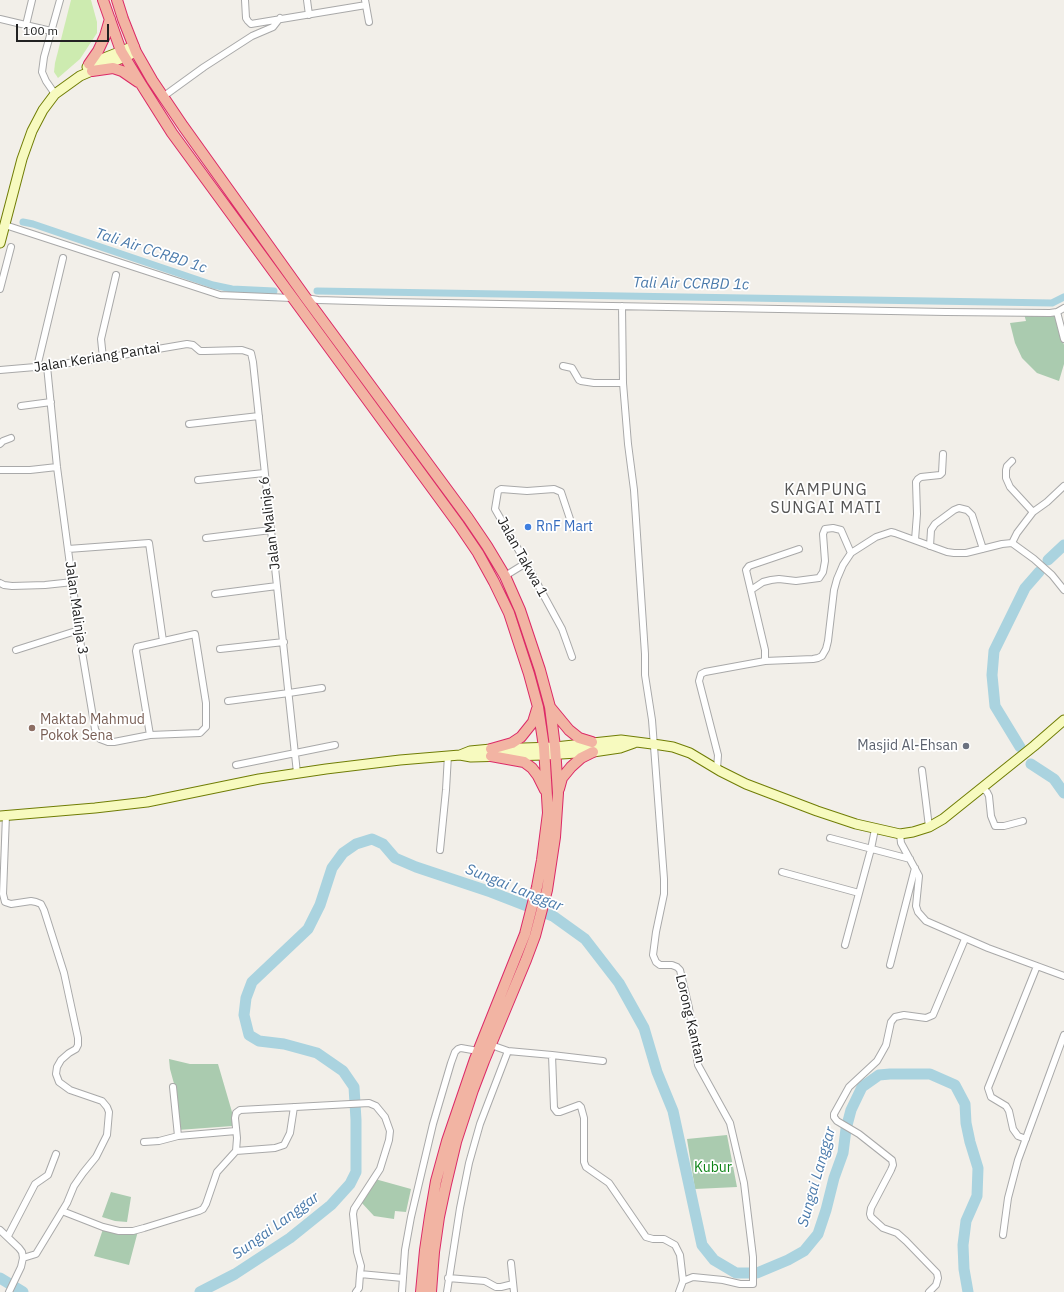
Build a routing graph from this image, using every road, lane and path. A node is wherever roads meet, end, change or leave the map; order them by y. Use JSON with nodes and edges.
{"nodes":[{"id":1,"x":32,"y":0,"type":"edge"},
{"id":2,"x":60,"y":0,"type":"edge"},
{"id":3,"x":103,"y":0,"type":"edge"},
{"id":4,"x":117,"y":0,"type":"edge"},
{"id":5,"x":245,"y":0,"type":"edge"},
{"id":6,"x":307,"y":0,"type":"edge"},
{"id":7,"x":365,"y":3,"type":"edge"},
{"id":8,"x":309,"y":15,"type":"junction"},
{"id":9,"x":280,"y":18,"type":"junction"},
{"id":10,"x":0,"y":19,"type":"edge"},
{"id":11,"x":110,"y":19,"type":"junction"},
{"id":12,"x":369,"y":22,"type":"dead end"},
{"id":13,"x":26,"y":25,"type":"junction"},
{"id":14,"x":51,"y":32,"type":"junction"},
{"id":15,"x":135,"y":49,"type":"junction"},
{"id":16,"x":123,"y":54,"type":"junction"},
{"id":17,"x":91,"y":67,"type":"junction"},
{"id":18,"x":141,"y":84,"type":"junction"},
{"id":19,"x":55,"y":94,"type":"junction"},
{"id":20,"x":164,"y":96,"type":"junction"},
{"id":21,"x":4,"y":213,"type":"edge"},
{"id":22,"x":5,"y":224,"type":"junction"},
{"id":23,"x":0,"y":243,"type":"edge"},
{"id":24,"x":11,"y":247,"type":"dead end"},
{"id":25,"x":63,"y":258,"type":"dead end"},
{"id":26,"x":0,"y":259,"type":"edge"},
{"id":27,"x":7,"y":260,"type":"junction"},
{"id":28,"x":116,"y":275,"type":"dead end"},
{"id":29,"x":0,"y":289,"type":"edge"},
{"id":30,"x":292,"y":298,"type":"junction"},
{"id":31,"x":306,"y":298,"type":"junction"},
{"id":32,"x":622,"y":306,"type":"junction"},
{"id":33,"x":1064,"y":308,"type":"edge"},
{"id":34,"x":1057,"y":312,"type":"junction"},
{"id":35,"x":1064,"y":339,"type":"edge"},
{"id":36,"x":193,"y":345,"type":"joint"},
{"id":37,"x":103,"y":358,"type":"junction"},
{"id":38,"x":47,"y":366,"type":"junction"},
{"id":39,"x":563,"y":366,"type":"dead end"},
{"id":40,"x":37,"y":367,"type":"junction"},
{"id":41,"x":0,"y":370,"type":"edge"},
{"id":42,"x":623,"y":383,"type":"junction"},
{"id":43,"x":51,"y":402,"type":"junction"},
{"id":44,"x":21,"y":406,"type":"dead end"},
{"id":45,"x":259,"y":416,"type":"junction"},
{"id":46,"x":190,"y":424,"type":"dead end"},
{"id":47,"x":11,"y":438,"type":"dead end"},
{"id":48,"x":0,"y":444,"type":"edge"},
{"id":49,"x":943,"y":454,"type":"dead end"},
{"id":50,"x":1012,"y":461,"type":"dead end"},
{"id":51,"x":57,"y":467,"type":"junction"},
{"id":52,"x":0,"y":470,"type":"edge"},
{"id":53,"x":264,"y":473,"type":"junction"},
{"id":54,"x":198,"y":480,"type":"dead end"},
{"id":55,"x":1064,"y":486,"type":"edge"},
{"id":56,"x":1033,"y":512,"type":"junction"},
{"id":57,"x":573,"y":528,"type":"dead end"},
{"id":58,"x":271,"y":530,"type":"junction"},
{"id":59,"x":206,"y":538,"type":"dead end"},
{"id":60,"x":915,"y":540,"type":"junction"},
{"id":61,"x":1012,"y":543,"type":"junction"},
{"id":62,"x":930,"y":546,"type":"junction"},
{"id":63,"x":68,"y":549,"type":"junction"},
{"id":64,"x":983,"y":549,"type":"junction"},
{"id":65,"x":799,"y":550,"type":"dead end"},
{"id":66,"x":851,"y":554,"type":"junction"},
{"id":67,"x":526,"y":563,"type":"junction"},
{"id":68,"x":505,"y":576,"type":"junction"},
{"id":69,"x":73,"y":582,"type":"junction"},
{"id":70,"x":0,"y":583,"type":"edge"},
{"id":71,"x":277,"y":586,"type":"junction"},
{"id":72,"x":751,"y":590,"type":"junction"},
{"id":73,"x":1064,"y":590,"type":"edge"},
{"id":74,"x":214,"y":594,"type":"dead end"},
{"id":75,"x":79,"y":630,"type":"junction"},
{"id":76,"x":163,"y":641,"type":"junction"},
{"id":77,"x":284,"y":642,"type":"junction"},
{"id":78,"x":220,"y":649,"type":"dead end"},
{"id":79,"x":16,"y":650,"type":"dead end"},
{"id":80,"x":572,"y":657,"type":"dead end"},
{"id":81,"x":765,"y":661,"type":"junction"},
{"id":82,"x":322,"y":688,"type":"dead end"},
{"id":83,"x":289,"y":694,"type":"junction"},
{"id":84,"x":228,"y":701,"type":"dead end"},
{"id":85,"x":550,"y":706,"type":"junction"},
{"id":86,"x":538,"y":707,"type":"junction"},
{"id":87,"x":1064,"y":720,"type":"edge"},
{"id":88,"x":150,"y":735,"type":"junction"},
{"id":89,"x":654,"y":744,"type":"junction"},
{"id":90,"x":335,"y":746,"type":"dead end"},
{"id":91,"x":592,"y":747,"type":"junction"},
{"id":92,"x":544,"y":751,"type":"junction"},
{"id":93,"x":556,"y":751,"type":"junction"},
{"id":94,"x":491,"y":752,"type":"junction"},
{"id":95,"x":295,"y":753,"type":"junction"},
{"id":96,"x":448,"y":755,"type":"junction"},
{"id":97,"x":236,"y":765,"type":"dead end"},
{"id":98,"x":717,"y":769,"type":"junction"},
{"id":99,"x":922,"y":770,"type":"dead end"},
{"id":100,"x":297,"y":773,"type":"junction"},
{"id":101,"x":982,"y":788,"type":"junction"},
{"id":102,"x":553,"y":794,"type":"junction"},
{"id":103,"x":3,"y":816,"type":"edge"},
{"id":104,"x":1023,"y":820,"type":"dead end"},
{"id":105,"x":929,"y":827,"type":"junction"},
{"id":106,"x":875,"y":829,"type":"junction"},
{"id":107,"x":900,"y":834,"type":"junction"},
{"id":108,"x":830,"y":838,"type":"dead end"},
{"id":109,"x":871,"y":849,"type":"junction"},
{"id":110,"x":440,"y":850,"type":"dead end"},
{"id":111,"x":910,"y":859,"type":"junction"},
{"id":112,"x":915,"y":868,"type":"junction"},
{"id":113,"x":782,"y":872,"type":"dead end"},
{"id":114,"x":859,"y":893,"type":"junction"},
{"id":115,"x":534,"y":920,"type":"junction"},
{"id":116,"x":965,"y":939,"type":"junction"},
{"id":117,"x":845,"y":945,"type":"dead end"},
{"id":118,"x":890,"y":965,"type":"dead end"},
{"id":119,"x":1038,"y":966,"type":"junction"},
{"id":120,"x":1064,"y":976,"type":"edge"},
{"id":121,"x":1064,"y":1035,"type":"edge"},
{"id":122,"x":491,"y":1045,"type":"junction"},
{"id":123,"x":478,"y":1051,"type":"junction"},
{"id":124,"x":508,"y":1051,"type":"junction"},
{"id":125,"x":552,"y":1055,"type":"junction"},
{"id":126,"x":603,"y":1061,"type":"dead end"},
{"id":127,"x":172,"y":1087,"type":"dead end"},
{"id":128,"x":294,"y":1107,"type":"junction"},
{"id":129,"x":236,"y":1131,"type":"junction"},
{"id":130,"x":178,"y":1136,"type":"junction"},
{"id":131,"x":1026,"y":1139,"type":"junction"},
{"id":132,"x":144,"y":1142,"type":"dead end"},
{"id":133,"x":236,"y":1151,"type":"junction"},
{"id":134,"x":56,"y":1154,"type":"dead end"},
{"id":135,"x":62,"y":1211,"type":"junction"},
{"id":136,"x":0,"y":1230,"type":"edge"},
{"id":137,"x":1003,"y":1235,"type":"dead end"},
{"id":138,"x":8,"y":1236,"type":"junction"},
{"id":139,"x":24,"y":1258,"type":"junction"},
{"id":140,"x":511,"y":1263,"type":"dead end"},
{"id":141,"x":360,"y":1274,"type":"junction"},
{"id":142,"x":403,"y":1278,"type":"junction"},
{"id":143,"x":448,"y":1278,"type":"junction"},
{"id":144,"x":683,"y":1281,"type":"junction"},
{"id":145,"x":513,"y":1284,"type":"junction"},
{"id":146,"x":496,"y":1289,"type":"edge"},
{"id":147,"x":9,"y":1292,"type":"edge"},
{"id":148,"x":356,"y":1292,"type":"edge"},
{"id":149,"x":402,"y":1292,"type":"edge"},
{"id":150,"x":421,"y":1292,"type":"edge"},
{"id":151,"x":430,"y":1292,"type":"edge"},
{"id":152,"x":447,"y":1292,"type":"edge"},
{"id":153,"x":514,"y":1292,"type":"edge"},
{"id":154,"x":679,"y":1292,"type":"edge"},
{"id":155,"x":929,"y":1292,"type":"edge"}],
"edges":[{"from":1,"to":13,"type":"street"},
{"from":2,"to":14,"type":"street"},
{"from":3,"to":11,"type":"highway"},
{"from":4,"to":15,"type":"highway"},
{"from":5,"to":9,"type":"street"},
{"from":6,"to":8,"type":"street"},
{"from":7,"to":8,"type":"street"},
{"from":7,"to":12,"type":"street"},
{"from":8,"to":9,"type":"street"},
{"from":9,"to":20,"type":"street"},
{"from":10,"to":13,"type":"street"},
{"from":11,"to":16,"type":"highway"},
{"from":11,"to":17,"type":"highway"},
{"from":13,"to":14,"type":"street"},
{"from":14,"to":19,"type":"street"},
{"from":15,"to":16,"type":"main road"},
{"from":15,"to":20,"type":"highway"},
{"from":16,"to":17,"type":"main road"},
{"from":16,"to":18,"type":"highway"},
{"from":17,"to":18,"type":"highway"},
{"from":17,"to":19,"type":"main road"},
{"from":18,"to":30,"type":"highway"},
{"from":19,"to":21,"type":"main road"},
{"from":20,"to":31,"type":"highway"},
{"from":21,"to":22,"type":"main road"},
{"from":22,"to":23,"type":"main road"},
{"from":22,"to":30,"type":"street"},
{"from":24,"to":27,"type":"street"},
{"from":25,"to":40,"type":"street"},
{"from":26,"to":27,"type":"street"},
{"from":27,"to":29,"type":"street"},
{"from":28,"to":37,"type":"street"},
{"from":30,"to":86,"type":"highway"},
{"from":31,"to":32,"type":"street"},
{"from":31,"to":68,"type":"highway"},
{"from":32,"to":34,"type":"street"},
{"from":32,"to":42,"type":"street"},
{"from":33,"to":34,"type":"street"},
{"from":34,"to":35,"type":"street"},
{"from":36,"to":37,"type":"street","name":"Jalan Keriang Pantai"},
{"from":36,"to":45,"type":"street","name":"Jalan Malinja 6"},
{"from":37,"to":38,"type":"street","name":"Jalan Keriang Pantai"},
{"from":38,"to":40,"type":"street","name":"Jalan Keriang Pantai"},
{"from":38,"to":43,"type":"street","name":"Jalan Malinja 3"},
{"from":39,"to":42,"type":"street"},
{"from":40,"to":41,"type":"street","name":"Jalan Keriang Pantai"},
{"from":42,"to":89,"type":"street"},
{"from":43,"to":44,"type":"street"},
{"from":43,"to":51,"type":"street","name":"Jalan Malinja 3"},
{"from":45,"to":46,"type":"street"},
{"from":45,"to":53,"type":"street","name":"Jalan Malinja 6"},
{"from":47,"to":48,"type":"street"},
{"from":49,"to":60,"type":"street"},
{"from":50,"to":56,"type":"street"},
{"from":51,"to":52,"type":"street"},
{"from":51,"to":63,"type":"street","name":"Jalan Malinja 3"},
{"from":53,"to":54,"type":"street"},
{"from":53,"to":58,"type":"street","name":"Jalan Malinja 6"},
{"from":55,"to":56,"type":"street"},
{"from":56,"to":61,"type":"street"},
{"from":57,"to":67,"type":"street","name":"Jalan Takwa 1"},
{"from":58,"to":59,"type":"street"},
{"from":58,"to":71,"type":"street","name":"Jalan Malinja 6"},
{"from":60,"to":62,"type":"street"},
{"from":60,"to":66,"type":"street"},
{"from":61,"to":64,"type":"street"},
{"from":61,"to":73,"type":"street"},
{"from":62,"to":64,"type":"street"},
{"from":62,"to":64,"type":"street"},
{"from":63,"to":69,"type":"street","name":"Jalan Malinja 3"},
{"from":63,"to":76,"type":"street"},
{"from":65,"to":72,"type":"street"},
{"from":66,"to":72,"type":"street"},
{"from":66,"to":81,"type":"street"},
{"from":67,"to":68,"type":"street"},
{"from":67,"to":80,"type":"street","name":"Jalan Takwa 1"},
{"from":68,"to":85,"type":"highway"},
{"from":69,"to":70,"type":"street"},
{"from":69,"to":75,"type":"street","name":"Jalan Malinja 3"},
{"from":71,"to":74,"type":"street"},
{"from":71,"to":77,"type":"street","name":"Jalan Malinja 6"},
{"from":72,"to":81,"type":"street"},
{"from":75,"to":79,"type":"street"},
{"from":75,"to":88,"type":"street","name":"Jalan Malinja 3"},
{"from":76,"to":88,"type":"street"},
{"from":76,"to":88,"type":"street","name":"Jalan Malinja 3"},
{"from":77,"to":78,"type":"street"},
{"from":77,"to":83,"type":"street","name":"Jalan Malinja 6"},
{"from":81,"to":98,"type":"street"},
{"from":82,"to":83,"type":"street"},
{"from":83,"to":84,"type":"street"},
{"from":83,"to":95,"type":"street","name":"Jalan Malinja 6"},
{"from":85,"to":91,"type":"highway"},
{"from":85,"to":93,"type":"highway"},
{"from":86,"to":92,"type":"highway"},
{"from":86,"to":94,"type":"highway"},
{"from":87,"to":101,"type":"main road"},
{"from":89,"to":91,"type":"main road"},
{"from":89,"to":98,"type":"main road"},
{"from":89,"to":144,"type":"street","name":"Lorong Kantan"},
{"from":90,"to":95,"type":"street"},
{"from":91,"to":93,"type":"main road"},
{"from":91,"to":102,"type":"highway"},
{"from":92,"to":93,"type":"main road"},
{"from":92,"to":94,"type":"main road"},
{"from":92,"to":102,"type":"highway"},
{"from":93,"to":102,"type":"highway"},
{"from":94,"to":96,"type":"main road"},
{"from":94,"to":102,"type":"highway"},
{"from":95,"to":97,"type":"street"},
{"from":95,"to":100,"type":"street","name":"Jalan Malinja 6"},
{"from":96,"to":100,"type":"main road"},
{"from":96,"to":110,"type":"street"},
{"from":98,"to":106,"type":"main road"},
{"from":99,"to":105,"type":"street"},
{"from":100,"to":103,"type":"main road"},
{"from":101,"to":104,"type":"street"},
{"from":101,"to":105,"type":"main road"},
{"from":102,"to":115,"type":"highway"},
{"from":102,"to":115,"type":"highway"},
{"from":103,"to":135,"type":"street"},
{"from":105,"to":107,"type":"main road"},
{"from":106,"to":107,"type":"main road"},
{"from":106,"to":109,"type":"street"},
{"from":107,"to":111,"type":"street"},
{"from":108,"to":109,"type":"street"},
{"from":109,"to":111,"type":"street"},
{"from":109,"to":114,"type":"street"},
{"from":111,"to":112,"type":"street"},
{"from":112,"to":116,"type":"street"},
{"from":112,"to":118,"type":"street"},
{"from":113,"to":114,"type":"street"},
{"from":114,"to":117,"type":"street"},
{"from":115,"to":122,"type":"highway"},
{"from":115,"to":123,"type":"highway"},
{"from":116,"to":119,"type":"street"},
{"from":116,"to":155,"type":"street"},
{"from":119,"to":120,"type":"street"},
{"from":119,"to":131,"type":"street"},
{"from":121,"to":131,"type":"street"},
{"from":122,"to":124,"type":"street"},
{"from":122,"to":151,"type":"highway"},
{"from":123,"to":142,"type":"street"},
{"from":123,"to":150,"type":"highway"},
{"from":124,"to":125,"type":"street"},
{"from":124,"to":143,"type":"street"},
{"from":125,"to":126,"type":"street"},
{"from":125,"to":144,"type":"street"},
{"from":127,"to":130,"type":"street"},
{"from":128,"to":129,"type":"street"},
{"from":128,"to":133,"type":"street"},
{"from":128,"to":141,"type":"street"},
{"from":129,"to":130,"type":"street"},
{"from":129,"to":133,"type":"street"},
{"from":130,"to":132,"type":"street"},
{"from":131,"to":137,"type":"street"},
{"from":133,"to":135,"type":"street"},
{"from":134,"to":138,"type":"street"},
{"from":135,"to":139,"type":"street"},
{"from":136,"to":138,"type":"street"},
{"from":138,"to":139,"type":"street"},
{"from":139,"to":147,"type":"street"},
{"from":140,"to":145,"type":"street"},
{"from":141,"to":142,"type":"street"},
{"from":141,"to":148,"type":"street"},
{"from":142,"to":149,"type":"street"},
{"from":143,"to":146,"type":"street"},
{"from":143,"to":152,"type":"street"},
{"from":144,"to":154,"type":"street"},
{"from":145,"to":146,"type":"street"},
{"from":145,"to":153,"type":"street"}]}
